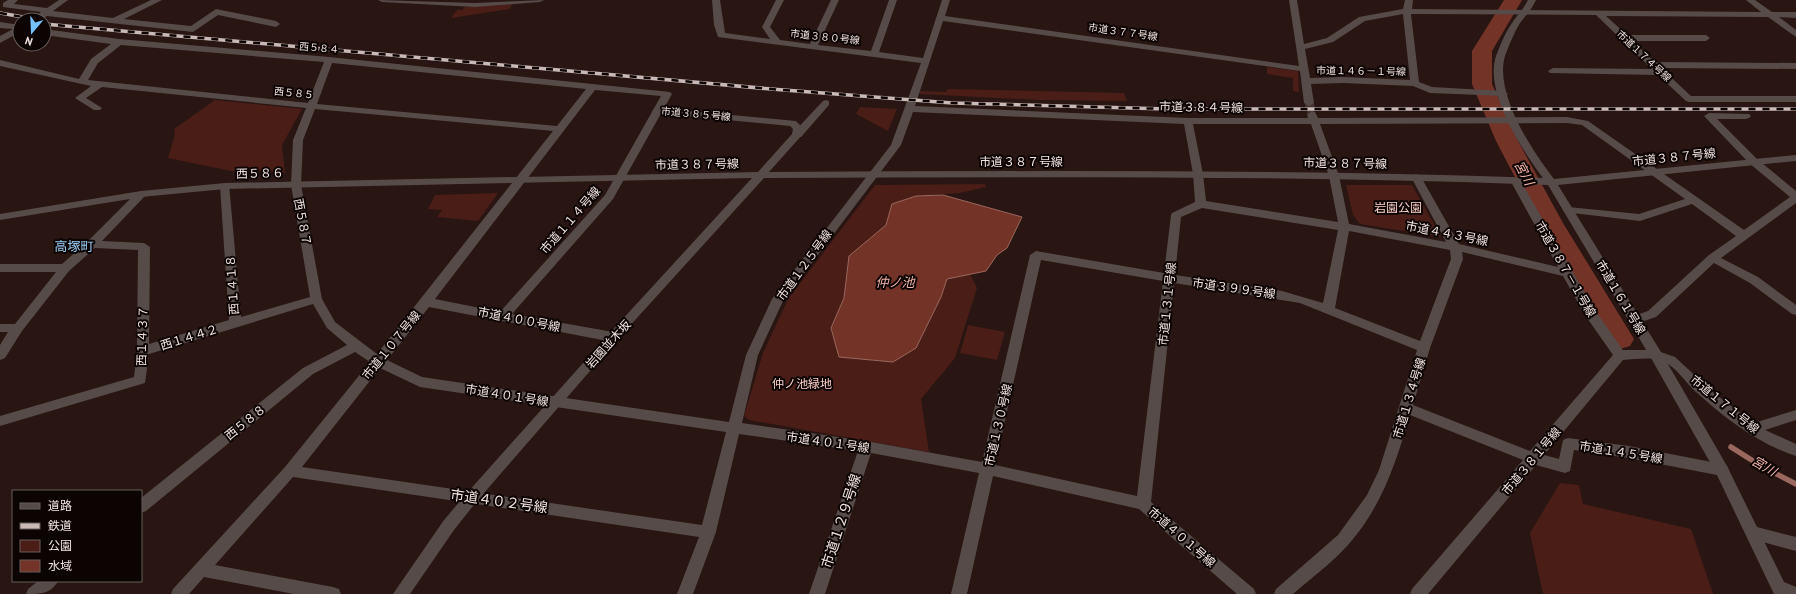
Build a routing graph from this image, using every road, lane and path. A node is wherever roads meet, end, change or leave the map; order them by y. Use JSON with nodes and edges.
{"nodes":[{"id":1,"x":14,"y":0,"type":"edge"},
{"id":2,"x":64,"y":0,"type":"edge"},
{"id":3,"x":158,"y":0,"type":"edge"},
{"id":4,"x":382,"y":0,"type":"edge"},
{"id":5,"x":540,"y":0,"type":"edge"},
{"id":6,"x":713,"y":0,"type":"edge"},
{"id":7,"x":780,"y":0,"type":"edge"},
{"id":8,"x":835,"y":0,"type":"edge"},
{"id":9,"x":893,"y":0,"type":"edge"},
{"id":10,"x":946,"y":0,"type":"edge"},
{"id":11,"x":1293,"y":0,"type":"edge"},
{"id":12,"x":1409,"y":0,"type":"edge"},
{"id":13,"x":1532,"y":0,"type":"edge"},
{"id":14,"x":1750,"y":0,"type":"edge"},
{"id":15,"x":1407,"y":11,"type":"junction"},
{"id":16,"x":48,"y":12,"type":"joint"},
{"id":17,"x":52,"y":13,"type":"edge"},
{"id":18,"x":1520,"y":13,"type":"junction"},
{"id":19,"x":1599,"y":14,"type":"junction"},
{"id":20,"x":1770,"y":15,"type":"junction"},
{"id":21,"x":1796,"y":15,"type":"edge"},
{"id":22,"x":941,"y":18,"type":"junction"},
{"id":23,"x":114,"y":21,"type":"junction"},
{"id":24,"x":276,"y":24,"type":"dead end"},
{"id":25,"x":0,"y":25,"type":"edge"},
{"id":26,"x":12,"y":27,"type":"edge"},
{"id":27,"x":12,"y":33,"type":"edge"},
{"id":28,"x":52,"y":33,"type":"edge"},
{"id":29,"x":1796,"y":34,"type":"edge"},
{"id":30,"x":1625,"y":38,"type":"junction"},
{"id":31,"x":1706,"y":38,"type":"dead end"},
{"id":32,"x":0,"y":40,"type":"edge"},
{"id":33,"x":119,"y":42,"type":"junction"},
{"id":34,"x":778,"y":43,"type":"junction"},
{"id":35,"x":813,"y":47,"type":"junction"},
{"id":36,"x":1301,"y":47,"type":"junction"},
{"id":37,"x":874,"y":54,"type":"junction"},
{"id":38,"x":329,"y":60,"type":"junction"},
{"id":39,"x":926,"y":61,"type":"junction"},
{"id":40,"x":0,"y":63,"type":"edge"},
{"id":41,"x":1653,"y":65,"type":"junction"},
{"id":42,"x":1796,"y":66,"type":"edge"},
{"id":43,"x":1302,"y":69,"type":"junction"},
{"id":44,"x":1554,"y":70,"type":"dead end"},
{"id":45,"x":1661,"y":72,"type":"junction"},
{"id":46,"x":82,"y":82,"type":"junction"},
{"id":47,"x":1306,"y":82,"type":"junction"},
{"id":48,"x":1415,"y":83,"type":"junction"},
{"id":49,"x":100,"y":84,"type":"junction"},
{"id":50,"x":592,"y":87,"type":"junction"},
{"id":51,"x":1499,"y":94,"type":"junction"},
{"id":52,"x":1796,"y":99,"type":"edge"},
{"id":53,"x":826,"y":104,"type":"dead end"},
{"id":54,"x":312,"y":106,"type":"junction"},
{"id":55,"x":97,"y":108,"type":"dead end"},
{"id":56,"x":909,"y":109,"type":"junction"},
{"id":57,"x":656,"y":111,"type":"junction"},
{"id":58,"x":1312,"y":112,"type":"junction"},
{"id":59,"x":1746,"y":116,"type":"dead end"},
{"id":60,"x":1188,"y":121,"type":"junction"},
{"id":61,"x":1514,"y":121,"type":"junction"},
{"id":62,"x":560,"y":129,"type":"junction"},
{"id":63,"x":797,"y":135,"type":"junction"},
{"id":64,"x":1796,"y":158,"type":"edge"},
{"id":65,"x":1753,"y":161,"type":"junction"},
{"id":66,"x":1655,"y":172,"type":"junction"},
{"id":67,"x":1198,"y":174,"type":"junction"},
{"id":68,"x":761,"y":175,"type":"junction"},
{"id":69,"x":871,"y":175,"type":"junction"},
{"id":70,"x":1334,"y":176,"type":"junction"},
{"id":71,"x":1416,"y":177,"type":"junction"},
{"id":72,"x":618,"y":179,"type":"junction"},
{"id":73,"x":522,"y":180,"type":"junction"},
{"id":74,"x":1522,"y":180,"type":"junction"},
{"id":75,"x":1550,"y":182,"type":"junction"},
{"id":76,"x":296,"y":185,"type":"junction"},
{"id":77,"x":225,"y":186,"type":"junction"},
{"id":78,"x":142,"y":194,"type":"junction"},
{"id":79,"x":1796,"y":197,"type":"edge"},
{"id":80,"x":1694,"y":200,"type":"junction"},
{"id":81,"x":1201,"y":204,"type":"junction"},
{"id":82,"x":1568,"y":210,"type":"junction"},
{"id":83,"x":0,"y":217,"type":"edge"},
{"id":84,"x":1344,"y":227,"type":"junction"},
{"id":85,"x":1743,"y":235,"type":"junction"},
{"id":86,"x":92,"y":244,"type":"junction"},
{"id":87,"x":1455,"y":247,"type":"junction"},
{"id":88,"x":1036,"y":255,"type":"joint"},
{"id":89,"x":1713,"y":258,"type":"junction"},
{"id":90,"x":0,"y":268,"type":"edge"},
{"id":91,"x":65,"y":268,"type":"junction"},
{"id":92,"x":1568,"y":273,"type":"junction"},
{"id":93,"x":1170,"y":278,"type":"junction"},
{"id":94,"x":316,"y":299,"type":"junction"},
{"id":95,"x":426,"y":302,"type":"junction"},
{"id":96,"x":1795,"y":309,"type":"edge"},
{"id":97,"x":1328,"y":310,"type":"junction"},
{"id":98,"x":503,"y":316,"type":"junction"},
{"id":99,"x":1635,"y":320,"type":"junction"},
{"id":100,"x":235,"y":323,"type":"junction"},
{"id":101,"x":0,"y":328,"type":"edge"},
{"id":102,"x":18,"y":328,"type":"junction"},
{"id":103,"x":613,"y":337,"type":"junction"},
{"id":104,"x":356,"y":346,"type":"junction"},
{"id":105,"x":1424,"y":348,"type":"junction"},
{"id":106,"x":143,"y":351,"type":"junction"},
{"id":107,"x":0,"y":355,"type":"edge"},
{"id":108,"x":1620,"y":355,"type":"junction"},
{"id":109,"x":1656,"y":355,"type":"junction"},
{"id":110,"x":378,"y":361,"type":"junction"},
{"id":111,"x":555,"y":402,"type":"junction"},
{"id":112,"x":1406,"y":408,"type":"junction"},
{"id":113,"x":1796,"y":415,"type":"edge"},
{"id":114,"x":0,"y":422,"type":"edge"},
{"id":115,"x":735,"y":428,"type":"junction"},
{"id":116,"x":1752,"y":429,"type":"junction"},
{"id":117,"x":866,"y":447,"type":"junction"},
{"id":118,"x":1796,"y":450,"type":"edge"},
{"id":119,"x":1533,"y":458,"type":"junction"},
{"id":120,"x":988,"y":469,"type":"junction"},
{"id":121,"x":1722,"y":470,"type":"junction"},
{"id":122,"x":290,"y":471,"type":"junction"},
{"id":123,"x":472,"y":497,"type":"junction"},
{"id":124,"x":1143,"y":504,"type":"junction"},
{"id":125,"x":142,"y":506,"type":"edge"},
{"id":126,"x":708,"y":532,"type":"junction"},
{"id":127,"x":1753,"y":533,"type":"junction"},
{"id":128,"x":1796,"y":544,"type":"edge"},
{"id":129,"x":201,"y":570,"type":"junction"},
{"id":130,"x":49,"y":582,"type":"edge"},
{"id":131,"x":1780,"y":590,"type":"edge"},
{"id":132,"x":34,"y":594,"type":"edge"},
{"id":133,"x":179,"y":594,"type":"edge"},
{"id":134,"x":333,"y":594,"type":"edge"},
{"id":135,"x":401,"y":594,"type":"edge"},
{"id":136,"x":685,"y":594,"type":"edge"},
{"id":137,"x":817,"y":594,"type":"edge"},
{"id":138,"x":959,"y":594,"type":"edge"},
{"id":139,"x":1248,"y":594,"type":"edge"},
{"id":140,"x":1282,"y":594,"type":"edge"},
{"id":141,"x":1418,"y":594,"type":"edge"},
{"id":142,"x":1795,"y":594,"type":"edge"}],
"edges":[{"from":1,"to":16,"type":"street"},
{"from":2,"to":16,"type":"street"},
{"from":3,"to":23,"type":"street"},
{"from":4,"to":5,"type":"street"},
{"from":6,"to":34,"type":"street","name":"市道３８０号線"},
{"from":7,"to":34,"type":"street"},
{"from":8,"to":35,"type":"street"},
{"from":9,"to":37,"type":"street"},
{"from":10,"to":22,"type":"street","name":"市道１２５号線"},
{"from":11,"to":36,"type":"street"},
{"from":12,"to":15,"type":"street"},
{"from":13,"to":18,"type":"street","name":"市道１６１号線"},
{"from":14,"to":20,"type":"street"},
{"from":15,"to":18,"type":"street"},
{"from":15,"to":36,"type":"street"},
{"from":15,"to":48,"type":"street"},
{"from":17,"to":23,"type":"street"},
{"from":18,"to":19,"type":"street"},
{"from":18,"to":51,"type":"street","name":"市道１６１号線"},
{"from":19,"to":20,"type":"street"},
{"from":19,"to":30,"type":"street","name":"市道１７４号線"},
{"from":20,"to":21,"type":"street"},
{"from":20,"to":29,"type":"street"},
{"from":22,"to":39,"type":"street","name":"市道１２５号線"},
{"from":22,"to":43,"type":"street","name":"市道３７７号線"},
{"from":23,"to":24,"type":"street"},
{"from":25,"to":26,"type":"street"},
{"from":27,"to":32,"type":"street"},
{"from":28,"to":33,"type":"street","name":"西５８４"},
{"from":30,"to":31,"type":"street"},
{"from":30,"to":41,"type":"street","name":"市道１７４号線"},
{"from":33,"to":38,"type":"street","name":"西５８４"},
{"from":33,"to":46,"type":"street"},
{"from":34,"to":35,"type":"street","name":"市道３８０号線"},
{"from":35,"to":37,"type":"street","name":"市道３８０号線"},
{"from":36,"to":43,"type":"street"},
{"from":37,"to":39,"type":"street","name":"市道３８０号線"},
{"from":38,"to":50,"type":"street","name":"西５８４"},
{"from":38,"to":54,"type":"street","name":"西５８７"},
{"from":39,"to":56,"type":"street","name":"市道１２５号線"},
{"from":40,"to":46,"type":"street","name":"西５８５"},
{"from":41,"to":42,"type":"street"},
{"from":41,"to":45,"type":"street","name":"市道１７４号線"},
{"from":43,"to":47,"type":"street"},
{"from":44,"to":45,"type":"street"},
{"from":45,"to":52,"type":"street","name":"市道１７４号線"},
{"from":46,"to":49,"type":"street","name":"西５８５"},
{"from":47,"to":48,"type":"street","name":"市道１４６－１号線"},
{"from":47,"to":58,"type":"street"},
{"from":48,"to":51,"type":"street","name":"市道１４６－１号線"},
{"from":49,"to":54,"type":"street","name":"西５８５"},
{"from":49,"to":55,"type":"street"},
{"from":50,"to":57,"type":"street","name":"市道３８５号線"},
{"from":50,"to":62,"type":"street","name":"市道１０７号線"},
{"from":51,"to":61,"type":"street","name":"市道１６１号線"},
{"from":53,"to":63,"type":"street","name":"岩園並木坂"},
{"from":54,"to":62,"type":"street","name":"西５８５"},
{"from":54,"to":76,"type":"street","name":"西５８７"},
{"from":56,"to":60,"type":"street","name":"市道３８４号線"},
{"from":56,"to":69,"type":"street","name":"市道１２５号線"},
{"from":57,"to":63,"type":"street","name":"市道３８５号線"},
{"from":57,"to":72,"type":"street","name":"市道１１４号線"},
{"from":58,"to":60,"type":"street","name":"市道３８４号線"},
{"from":58,"to":61,"type":"street","name":"市道３８４号線"},
{"from":58,"to":70,"type":"street"},
{"from":59,"to":65,"type":"street"},
{"from":60,"to":67,"type":"street"},
{"from":61,"to":66,"type":"street","name":"市道３８４号線"},
{"from":61,"to":75,"type":"street","name":"市道１６１号線"},
{"from":62,"to":73,"type":"street","name":"市道１０７号線"},
{"from":63,"to":68,"type":"street","name":"岩園並木坂"},
{"from":64,"to":65,"type":"street","name":"市道３８７号線"},
{"from":65,"to":66,"type":"street","name":"市道３８７号線"},
{"from":65,"to":79,"type":"street"},
{"from":66,"to":75,"type":"street","name":"市道３８７号線"},
{"from":66,"to":80,"type":"street","name":"市道３８４号線"},
{"from":67,"to":69,"type":"street","name":"市道３８７号線"},
{"from":67,"to":70,"type":"street","name":"市道３８７号線"},
{"from":67,"to":81,"type":"street"},
{"from":68,"to":69,"type":"street","name":"市道３８７号線"},
{"from":68,"to":72,"type":"street","name":"市道３８７号線"},
{"from":68,"to":103,"type":"street","name":"岩園並木坂"},
{"from":69,"to":115,"type":"street","name":"市道１２５号線"},
{"from":70,"to":71,"type":"street","name":"市道３８７号線"},
{"from":70,"to":84,"type":"street"},
{"from":71,"to":74,"type":"street","name":"市道３８７号線"},
{"from":71,"to":87,"type":"street","name":"市道１３４号線"},
{"from":72,"to":73,"type":"street","name":"市道３８７号線"},
{"from":72,"to":98,"type":"street","name":"市道１１４号線"},
{"from":73,"to":76,"type":"street","name":"西５８６"},
{"from":73,"to":95,"type":"street","name":"市道１０７号線"},
{"from":74,"to":75,"type":"street","name":"市道３８７号線"},
{"from":74,"to":92,"type":"street","name":"市道３８７－１号線"},
{"from":75,"to":82,"type":"street","name":"市道１６１号線"},
{"from":76,"to":77,"type":"street","name":"西５８６"},
{"from":76,"to":94,"type":"street","name":"西５８７"},
{"from":77,"to":78,"type":"street","name":"西５８６"},
{"from":77,"to":100,"type":"street","name":"西１４１８"},
{"from":78,"to":83,"type":"street","name":"西５８６"},
{"from":78,"to":86,"type":"street"},
{"from":79,"to":85,"type":"street"},
{"from":80,"to":82,"type":"street"},
{"from":80,"to":85,"type":"street","name":"市道３８４号線"},
{"from":81,"to":84,"type":"street","name":"市道４４３号線"},
{"from":81,"to":93,"type":"street","name":"市道１３１号線"},
{"from":82,"to":99,"type":"street","name":"市道１６１号線"},
{"from":84,"to":87,"type":"street","name":"市道４４３号線"},
{"from":84,"to":97,"type":"street"},
{"from":85,"to":89,"type":"street"},
{"from":86,"to":91,"type":"street"},
{"from":86,"to":106,"type":"street","name":"西１４３７"},
{"from":87,"to":92,"type":"street","name":"市道４４３号線"},
{"from":87,"to":105,"type":"street","name":"市道１３４号線"},
{"from":88,"to":93,"type":"street","name":"市道３９９号線"},
{"from":88,"to":120,"type":"street","name":"市道１３０号線"},
{"from":89,"to":96,"type":"street"},
{"from":89,"to":99,"type":"street"},
{"from":90,"to":91,"type":"street"},
{"from":91,"to":102,"type":"street"},
{"from":92,"to":108,"type":"street","name":"市道３８７－１号線"},
{"from":93,"to":97,"type":"street","name":"市道３９９号線"},
{"from":93,"to":124,"type":"street","name":"市道１３１号線"},
{"from":94,"to":100,"type":"street","name":"西１４１８"},
{"from":94,"to":104,"type":"street","name":"西５８７"},
{"from":95,"to":98,"type":"street","name":"市道４００号線"},
{"from":95,"to":110,"type":"street","name":"市道１０７号線"},
{"from":97,"to":105,"type":"street","name":"市道３９９号線"},
{"from":98,"to":103,"type":"street","name":"市道４００号線"},
{"from":99,"to":109,"type":"street","name":"市道１６１号線"},
{"from":100,"to":106,"type":"street","name":"西１４４２"},
{"from":101,"to":102,"type":"street"},
{"from":102,"to":107,"type":"street"},
{"from":103,"to":111,"type":"street","name":"岩園並木坂"},
{"from":104,"to":110,"type":"street","name":"西５８７"},
{"from":104,"to":125,"type":"street","name":"西５８８"},
{"from":105,"to":112,"type":"street","name":"市道１３４号線"},
{"from":106,"to":114,"type":"street","name":"西１４３７"},
{"from":108,"to":109,"type":"street"},
{"from":108,"to":119,"type":"street","name":"市道３８１号線"},
{"from":109,"to":116,"type":"street","name":"市道１７１号線"},
{"from":109,"to":121,"type":"street","name":"市道１６１号線"},
{"from":110,"to":111,"type":"street","name":"市道４０１号線"},
{"from":110,"to":122,"type":"street","name":"市道１０７号線"},
{"from":111,"to":115,"type":"street","name":"市道４０１号線"},
{"from":111,"to":123,"type":"street","name":"岩園並木坂"},
{"from":112,"to":119,"type":"street","name":"市道１４５号線"},
{"from":112,"to":140,"type":"street","name":"市道１３４号線"},
{"from":113,"to":116,"type":"street"},
{"from":115,"to":117,"type":"street","name":"市道４０１号線"},
{"from":115,"to":126,"type":"street","name":"市道１２５号線"},
{"from":116,"to":118,"type":"street","name":"市道１７１号線"},
{"from":117,"to":120,"type":"street","name":"市道４０１号線"},
{"from":117,"to":137,"type":"street","name":"市道１２９号線"},
{"from":119,"to":121,"type":"street","name":"市道１４５号線"},
{"from":119,"to":141,"type":"street","name":"市道３８１号線"},
{"from":120,"to":124,"type":"street","name":"市道４０１号線"},
{"from":120,"to":138,"type":"street","name":"市道１３０号線"},
{"from":121,"to":127,"type":"street","name":"市道１６１号線"},
{"from":122,"to":123,"type":"street","name":"市道４０２号線"},
{"from":122,"to":129,"type":"street","name":"市道１０７号線"},
{"from":123,"to":126,"type":"street","name":"市道４０２号線"},
{"from":123,"to":135,"type":"street","name":"岩園並木坂"},
{"from":124,"to":139,"type":"street","name":"市道４０１号線"},
{"from":126,"to":136,"type":"street","name":"市道１２５号線"},
{"from":127,"to":128,"type":"street"},
{"from":127,"to":131,"type":"street","name":"市道１６１号線"},
{"from":129,"to":133,"type":"street","name":"市道１０７号線"},
{"from":129,"to":134,"type":"street"},
{"from":130,"to":132,"type":"street"},
{"from":131,"to":142,"type":"street"}]}
